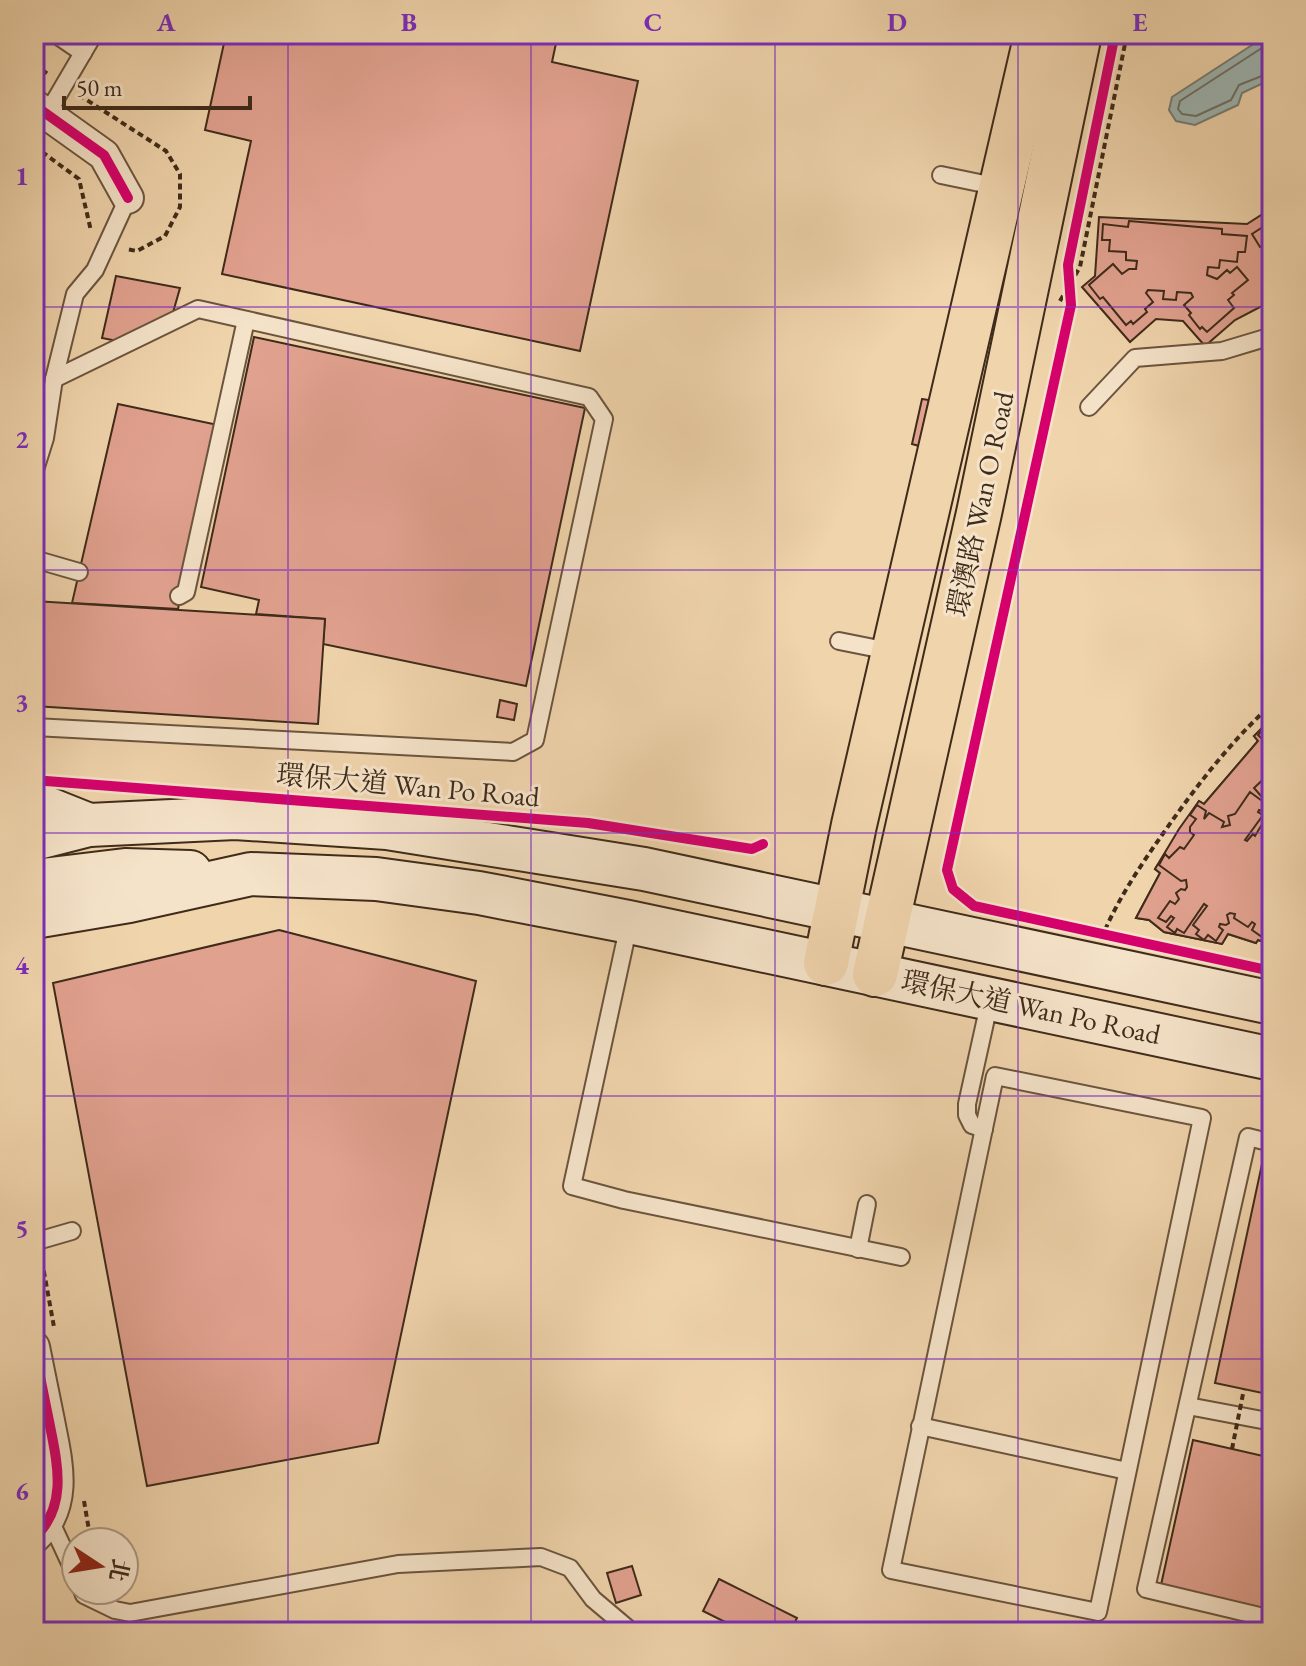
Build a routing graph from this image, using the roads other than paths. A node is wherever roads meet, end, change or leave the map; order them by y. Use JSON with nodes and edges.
{"nodes":[{"id":1,"x":55,"y":34,"type":"edge"},
{"id":2,"x":94,"y":34,"type":"edge"},
{"id":3,"x":1037,"y":34,"type":"edge"},
{"id":4,"x":1095,"y":42,"type":"edge"},
{"id":5,"x":83,"y":53,"type":"junction"},
{"id":6,"x":40,"y":109,"type":"edge"},
{"id":7,"x":941,"y":175,"type":"dead end"},
{"id":8,"x":1001,"y":187,"type":"junction"},
{"id":9,"x":128,"y":198,"type":"joint"},
{"id":10,"x":246,"y":320,"type":"junction"},
{"id":11,"x":1272,"y":336,"type":"edge"},
{"id":12,"x":54,"y":379,"type":"junction"},
{"id":13,"x":1089,"y":407,"type":"dead end"},
{"id":14,"x":34,"y":473,"type":"edge"},
{"id":15,"x":34,"y":559,"type":"edge"},
{"id":16,"x":79,"y":572,"type":"dead end"},
{"id":17,"x":179,"y":596,"type":"dead end"},
{"id":18,"x":839,"y":641,"type":"dead end"},
{"id":19,"x":896,"y":652,"type":"junction"},
{"id":20,"x":34,"y":727,"type":"edge"},
{"id":21,"x":34,"y":803,"type":"edge"},
{"id":22,"x":89,"y":825,"type":"junction"},
{"id":23,"x":34,"y":839,"type":"edge"},
{"id":24,"x":251,"y":874,"type":"junction"},
{"id":25,"x":34,"y":881,"type":"edge"},
{"id":26,"x":837,"y":909,"type":"junction"},
{"id":27,"x":34,"y":917,"type":"edge"},
{"id":28,"x":888,"y":920,"type":"junction"},
{"id":29,"x":629,"y":922,"type":"junction"},
{"id":30,"x":826,"y":963,"type":"junction"},
{"id":31,"x":875,"y":974,"type":"junction"},
{"id":32,"x":990,"y":998,"type":"junction"},
{"id":33,"x":1272,"y":1003,"type":"edge"},
{"id":34,"x":1272,"y":1059,"type":"edge"},
{"id":35,"x":984,"y":1129,"type":"junction"},
{"id":36,"x":1272,"y":1143,"type":"edge"},
{"id":37,"x":867,"y":1204,"type":"dead end"},
{"id":38,"x":72,"y":1231,"type":"dead end"},
{"id":39,"x":34,"y":1242,"type":"edge"},
{"id":40,"x":858,"y":1249,"type":"junction"},
{"id":41,"x":901,"y":1257,"type":"dead end"},
{"id":42,"x":34,"y":1347,"type":"edge"},
{"id":43,"x":1188,"y":1406,"type":"junction"},
{"id":44,"x":1272,"y":1422,"type":"edge"},
{"id":45,"x":920,"y":1426,"type":"junction"},
{"id":46,"x":1127,"y":1471,"type":"junction"},
{"id":47,"x":42,"y":1529,"type":"edge"},
{"id":48,"x":60,"y":1554,"type":"edge"},
{"id":49,"x":107,"y":1606,"type":"edge"},
{"id":50,"x":1272,"y":1619,"type":"edge"},
{"id":51,"x":632,"y":1632,"type":"edge"}],
"edges":[{"from":1,"to":5,"type":"lane"},
{"from":2,"to":5,"type":"lane"},
{"from":3,"to":8,"type":"main road","name":"環澳路 Wan O Road"},
{"from":4,"to":28,"type":"main road","name":"環澳路 Wan O Road"},
{"from":5,"to":6,"type":"lane"},
{"from":6,"to":9,"type":"street"},
{"from":7,"to":8,"type":"lane"},
{"from":8,"to":19,"type":"main road","name":"環澳路 Wan O Road"},
{"from":9,"to":12,"type":"lane"},
{"from":10,"to":12,"type":"lane"},
{"from":10,"to":17,"type":"lane"},
{"from":10,"to":20,"type":"lane"},
{"from":11,"to":13,"type":"lane"},
{"from":12,"to":14,"type":"lane"},
{"from":15,"to":16,"type":"lane"},
{"from":18,"to":19,"type":"lane"},
{"from":19,"to":26,"type":"main road","name":"環澳路 Wan O Road"},
{"from":21,"to":22,"type":"main road"},
{"from":22,"to":23,"type":"main road","name":"環保大道 Wan Po Road"},
{"from":22,"to":26,"type":"main road","name":"環保大道 Wan Po Road"},
{"from":24,"to":25,"type":"main road"},
{"from":24,"to":27,"type":"main road","name":"環保大道 Wan Po Road"},
{"from":24,"to":29,"type":"main road","name":"環保大道 Wan Po Road"},
{"from":26,"to":28,"type":"main road","name":"環保大道 Wan Po Road"},
{"from":26,"to":30,"type":"main road","name":"環澳路 Wan O Road"},
{"from":28,"to":31,"type":"main road","name":"環澳路 Wan O Road"},
{"from":28,"to":33,"type":"main road","name":"環保大道 Wan Po Road"},
{"from":29,"to":30,"type":"main road","name":"環保大道 Wan Po Road"},
{"from":29,"to":40,"type":"lane"},
{"from":30,"to":31,"type":"main road","name":"環保大道 Wan Po Road"},
{"from":31,"to":32,"type":"main road","name":"環保大道 Wan Po Road"},
{"from":32,"to":34,"type":"main road","name":"環保大道 Wan Po Road"},
{"from":32,"to":35,"type":"lane"},
{"from":35,"to":45,"type":"lane"},
{"from":35,"to":46,"type":"lane"},
{"from":36,"to":43,"type":"lane"},
{"from":37,"to":40,"type":"lane"},
{"from":38,"to":39,"type":"lane"},
{"from":40,"to":41,"type":"lane"},
{"from":42,"to":47,"type":"street"},
{"from":43,"to":44,"type":"lane"},
{"from":43,"to":50,"type":"lane"},
{"from":45,"to":46,"type":"lane"},
{"from":45,"to":46,"type":"lane"},
{"from":47,"to":48,"type":"lane"},
{"from":49,"to":51,"type":"lane"}]}
